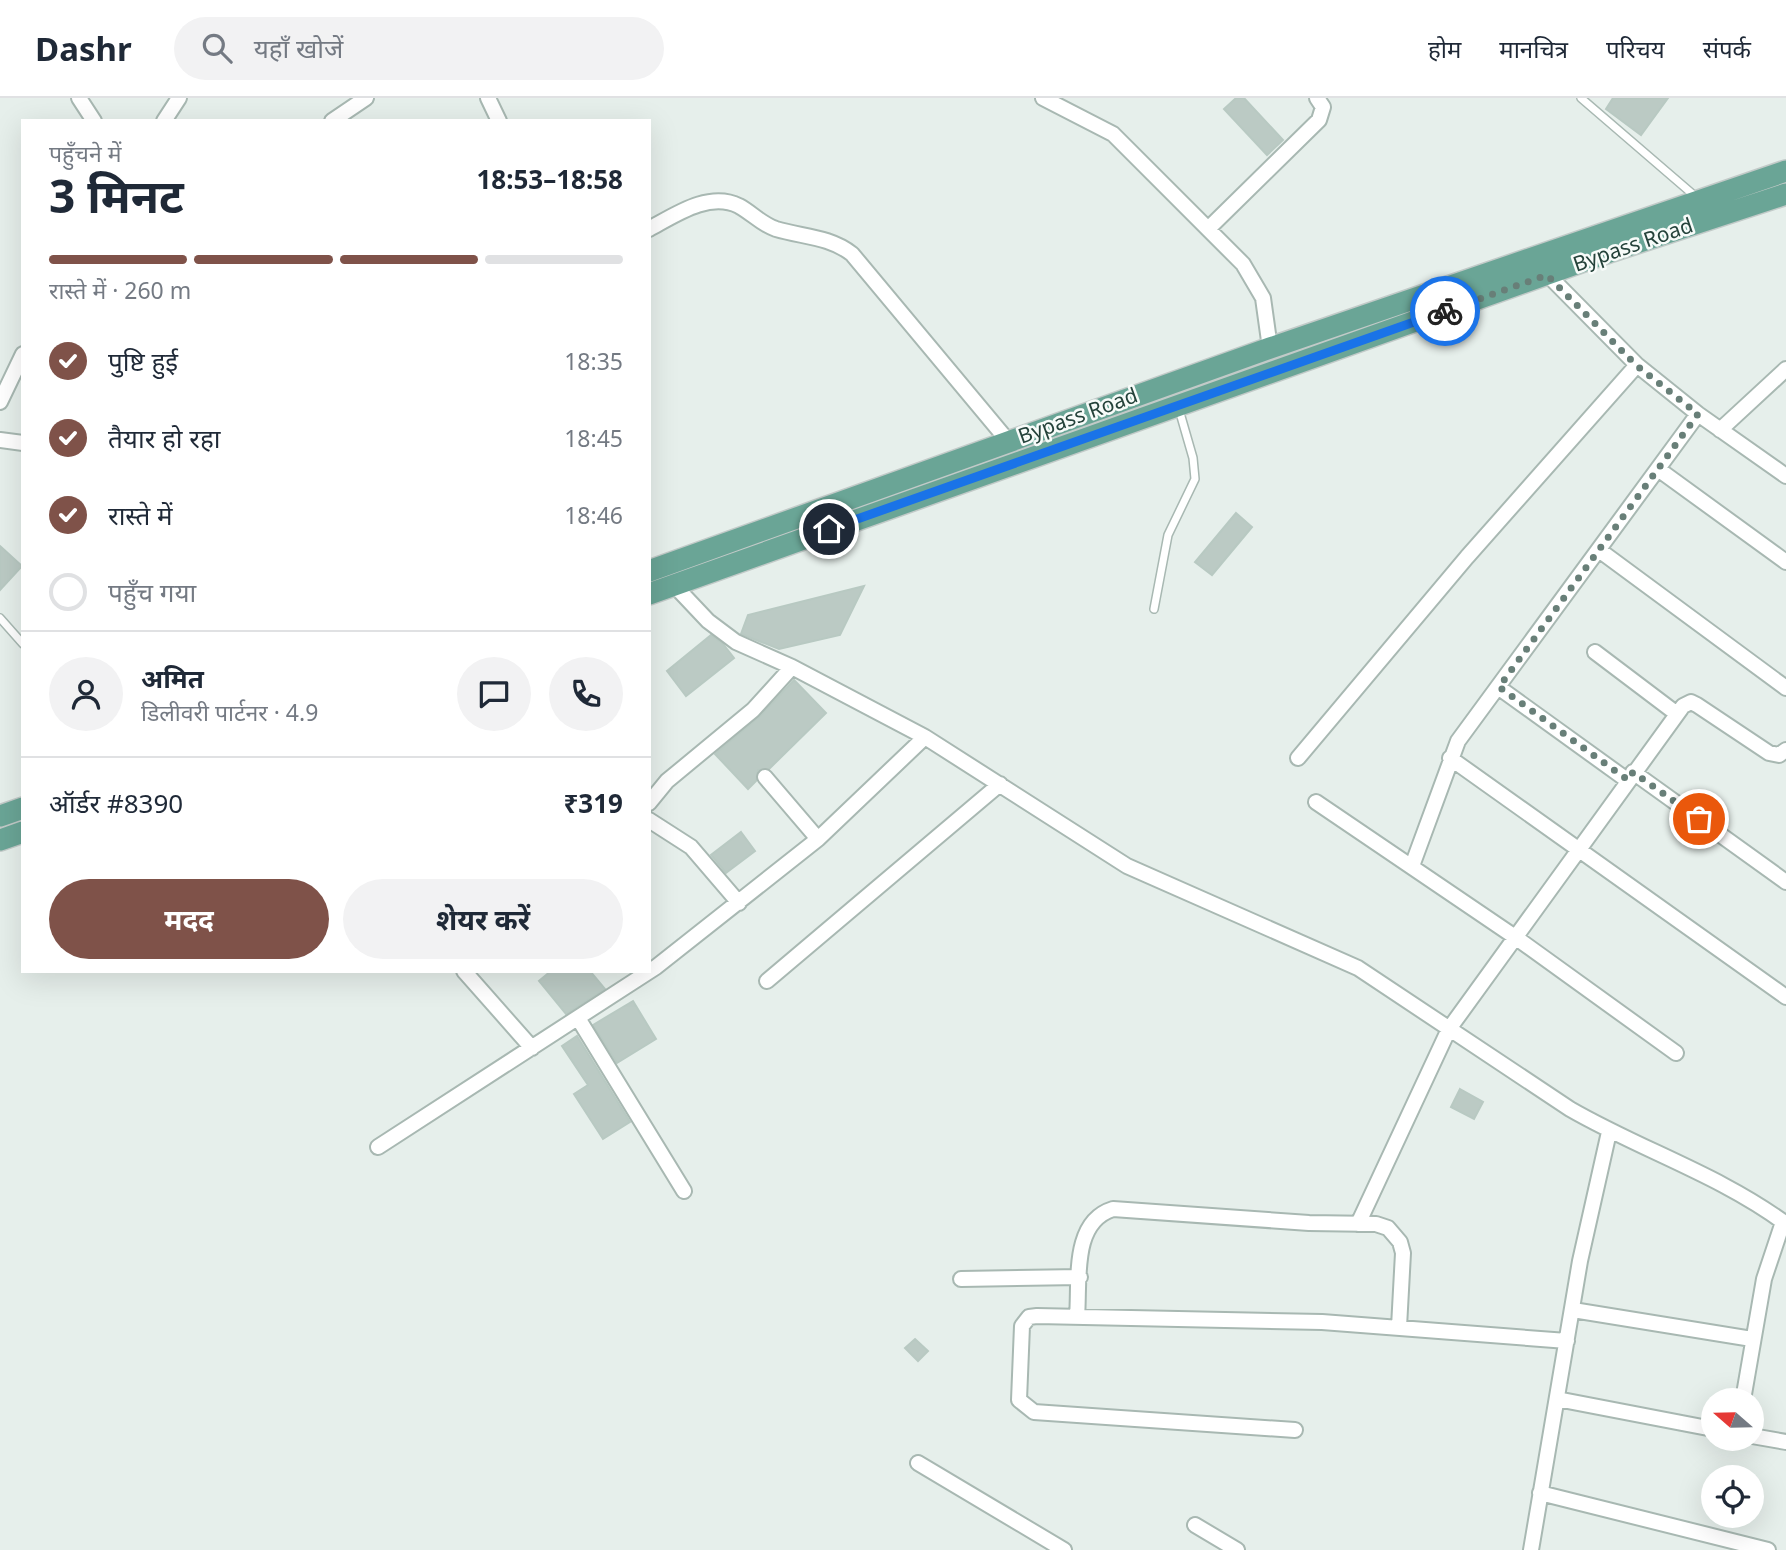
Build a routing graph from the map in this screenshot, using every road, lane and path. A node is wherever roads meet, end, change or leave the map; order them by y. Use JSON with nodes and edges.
{"nodes":[{"id":1,"x":79,"y":98,"type":"edge"},
{"id":2,"x":179,"y":98,"type":"edge"},
{"id":3,"x":366,"y":98,"type":"edge"},
{"id":4,"x":488,"y":98,"type":"edge"},
{"id":5,"x":1043,"y":98,"type":"edge"},
{"id":6,"x":1317,"y":98,"type":"edge"},
{"id":7,"x":1581,"y":98,"type":"edge"},
{"id":8,"x":93,"y":119,"type":"edge"},
{"id":9,"x":165,"y":119,"type":"edge"},
{"id":10,"x":335,"y":119,"type":"edge"},
{"id":11,"x":498,"y":119,"type":"edge"},
{"id":12,"x":1786,"y":171,"type":"edge"},
{"id":13,"x":1786,"y":194,"type":"edge"},
{"id":14,"x":1699,"y":200,"type":"junction"},
{"id":15,"x":651,"y":228,"type":"edge"},
{"id":16,"x":1209,"y":228,"type":"junction"},
{"id":17,"x":1547,"y":275,"type":"junction"},
{"id":18,"x":1270,"y":348,"type":"junction"},
{"id":19,"x":21,"y":358,"type":"edge"},
{"id":20,"x":1636,"y":365,"type":"junction"},
{"id":21,"x":1786,"y":369,"type":"edge"},
{"id":22,"x":0,"y":402,"type":"edge"},
{"id":23,"x":1178,"y":405,"type":"junction"},
{"id":24,"x":1698,"y":414,"type":"junction"},
{"id":25,"x":1720,"y":430,"type":"junction"},
{"id":26,"x":0,"y":440,"type":"edge"},
{"id":27,"x":1008,"y":441,"type":"junction"},
{"id":28,"x":21,"y":443,"type":"edge"},
{"id":29,"x":1658,"y":469,"type":"junction"},
{"id":30,"x":1786,"y":475,"type":"edge"},
{"id":31,"x":1600,"y":550,"type":"junction"},
{"id":32,"x":1786,"y":562,"type":"edge"},
{"id":33,"x":651,"y":570,"type":"edge"},
{"id":34,"x":674,"y":584,"type":"junction"},
{"id":35,"x":651,"y":593,"type":"edge"},
{"id":36,"x":1154,"y":609,"type":"dead end"},
{"id":37,"x":0,"y":618,"type":"edge"},
{"id":38,"x":21,"y":642,"type":"edge"},
{"id":39,"x":1595,"y":652,"type":"dead end"},
{"id":40,"x":792,"y":667,"type":"junction"},
{"id":41,"x":1499,"y":687,"type":"junction"},
{"id":42,"x":1786,"y":688,"type":"edge"},
{"id":43,"x":1677,"y":714,"type":"junction"},
{"id":44,"x":925,"y":737,"type":"junction"},
{"id":45,"x":1786,"y":750,"type":"edge"},
{"id":46,"x":1298,"y":758,"type":"dead end"},
{"id":47,"x":1450,"y":758,"type":"junction"},
{"id":48,"x":1630,"y":776,"type":"junction"},
{"id":49,"x":765,"y":777,"type":"dead end"},
{"id":50,"x":1000,"y":784,"type":"junction"},
{"id":51,"x":651,"y":800,"type":"edge"},
{"id":52,"x":1316,"y":802,"type":"dead end"},
{"id":53,"x":21,"y":809,"type":"edge"},
{"id":54,"x":0,"y":816,"type":"edge"},
{"id":55,"x":651,"y":821,"type":"edge"},
{"id":56,"x":21,"y":833,"type":"edge"},
{"id":57,"x":818,"y":839,"type":"junction"},
{"id":58,"x":0,"y":840,"type":"edge"},
{"id":59,"x":1579,"y":848,"type":"junction"},
{"id":60,"x":1412,"y":866,"type":"junction"},
{"id":61,"x":1786,"y":882,"type":"edge"},
{"id":62,"x":738,"y":903,"type":"junction"},
{"id":63,"x":1515,"y":937,"type":"junction"},
{"id":64,"x":653,"y":962,"type":"edge"},
{"id":65,"x":466,"y":973,"type":"edge"},
{"id":66,"x":638,"y":973,"type":"edge"},
{"id":67,"x":767,"y":981,"type":"dead end"},
{"id":68,"x":1786,"y":997,"type":"edge"},
{"id":69,"x":578,"y":1018,"type":"junction"},
{"id":70,"x":1449,"y":1029,"type":"junction"},
{"id":71,"x":532,"y":1048,"type":"junction"},
{"id":72,"x":1676,"y":1053,"type":"dead end"},
{"id":73,"x":1609,"y":1132,"type":"junction"},
{"id":74,"x":378,"y":1147,"type":"dead end"},
{"id":75,"x":684,"y":1191,"type":"dead end"},
{"id":76,"x":1785,"y":1223,"type":"edge"},
{"id":77,"x":1358,"y":1224,"type":"junction"},
{"id":78,"x":1080,"y":1277,"type":"junction"},
{"id":79,"x":961,"y":1279,"type":"dead end"},
{"id":80,"x":1573,"y":1310,"type":"junction"},
{"id":81,"x":1077,"y":1317,"type":"junction"},
{"id":82,"x":1399,"y":1327,"type":"junction"},
{"id":83,"x":1752,"y":1339,"type":"junction"},
{"id":84,"x":1567,"y":1341,"type":"junction"},
{"id":85,"x":1745,"y":1388,"type":"edge"},
{"id":86,"x":1556,"y":1399,"type":"junction"},
{"id":87,"x":1701,"y":1427,"type":"edge"},
{"id":88,"x":1295,"y":1430,"type":"dead end"},
{"id":89,"x":1764,"y":1438,"type":"edge"},
{"id":90,"x":1786,"y":1443,"type":"edge"},
{"id":91,"x":918,"y":1463,"type":"dead end"},
{"id":92,"x":1540,"y":1493,"type":"junction"},
{"id":93,"x":1195,"y":1525,"type":"dead end"},
{"id":94,"x":1064,"y":1550,"type":"edge"},
{"id":95,"x":1237,"y":1550,"type":"edge"},
{"id":96,"x":1531,"y":1550,"type":"edge"},
{"id":97,"x":1768,"y":1550,"type":"edge"}],
"edges":[{"from":1,"to":8,"type":"street"},
{"from":2,"to":9,"type":"street"},
{"from":3,"to":10,"type":"street"},
{"from":4,"to":11,"type":"street"},
{"from":5,"to":16,"type":"street"},
{"from":6,"to":16,"type":"street"},
{"from":7,"to":14,"type":"lane"},
{"from":12,"to":14,"type":"main road","name":"Bypass Road"},
{"from":13,"to":17,"type":"main road","name":"Bypass Road"},
{"from":14,"to":18,"type":"main road","name":"Bypass Road"},
{"from":15,"to":27,"type":"street"},
{"from":16,"to":18,"type":"street"},
{"from":17,"to":20,"type":"street"},
{"from":17,"to":23,"type":"main road","name":"Bypass Road"},
{"from":18,"to":27,"type":"main road","name":"Bypass Road"},
{"from":19,"to":22,"type":"street"},
{"from":20,"to":24,"type":"street"},
{"from":20,"to":46,"type":"street"},
{"from":21,"to":25,"type":"street"},
{"from":23,"to":34,"type":"main road","name":"Bypass Road"},
{"from":23,"to":36,"type":"lane"},
{"from":24,"to":25,"type":"street"},
{"from":24,"to":29,"type":"street"},
{"from":25,"to":30,"type":"street"},
{"from":26,"to":28,"type":"street"},
{"from":27,"to":33,"type":"main road","name":"Bypass Road"},
{"from":29,"to":31,"type":"street"},
{"from":29,"to":32,"type":"street"},
{"from":31,"to":41,"type":"street"},
{"from":31,"to":42,"type":"street"},
{"from":34,"to":35,"type":"main road","name":"Bypass Road"},
{"from":34,"to":40,"type":"street"},
{"from":37,"to":38,"type":"lane"},
{"from":39,"to":43,"type":"street"},
{"from":40,"to":44,"type":"street"},
{"from":40,"to":51,"type":"street"},
{"from":41,"to":47,"type":"street"},
{"from":41,"to":48,"type":"street"},
{"from":43,"to":45,"type":"street"},
{"from":43,"to":48,"type":"street"},
{"from":44,"to":50,"type":"street"},
{"from":44,"to":57,"type":"street"},
{"from":47,"to":59,"type":"street"},
{"from":47,"to":60,"type":"street"},
{"from":48,"to":59,"type":"street"},
{"from":48,"to":61,"type":"street"},
{"from":49,"to":57,"type":"street"},
{"from":50,"to":67,"type":"street"},
{"from":50,"to":70,"type":"street"},
{"from":52,"to":60,"type":"street"},
{"from":53,"to":54,"type":"main road"},
{"from":55,"to":62,"type":"street"},
{"from":56,"to":58,"type":"main road"},
{"from":57,"to":62,"type":"street"},
{"from":59,"to":63,"type":"street"},
{"from":59,"to":68,"type":"street"},
{"from":60,"to":63,"type":"street"},
{"from":62,"to":64,"type":"street"},
{"from":63,"to":70,"type":"street"},
{"from":63,"to":72,"type":"street"},
{"from":65,"to":71,"type":"street"},
{"from":66,"to":69,"type":"street"},
{"from":69,"to":71,"type":"street"},
{"from":69,"to":75,"type":"street"},
{"from":70,"to":73,"type":"street"},
{"from":70,"to":77,"type":"street"},
{"from":71,"to":74,"type":"street"},
{"from":73,"to":76,"type":"street"},
{"from":73,"to":80,"type":"street"},
{"from":76,"to":83,"type":"street"},
{"from":77,"to":78,"type":"street"},
{"from":77,"to":82,"type":"street"},
{"from":78,"to":79,"type":"street"},
{"from":78,"to":81,"type":"street"},
{"from":80,"to":83,"type":"street"},
{"from":80,"to":84,"type":"street"},
{"from":81,"to":82,"type":"street"},
{"from":81,"to":88,"type":"street"},
{"from":82,"to":84,"type":"street"},
{"from":83,"to":85,"type":"street"},
{"from":84,"to":86,"type":"street"},
{"from":86,"to":87,"type":"street"},
{"from":86,"to":92,"type":"street"},
{"from":89,"to":90,"type":"street"},
{"from":91,"to":94,"type":"street"},
{"from":92,"to":96,"type":"street"},
{"from":92,"to":97,"type":"street"},
{"from":93,"to":95,"type":"street"}]}
